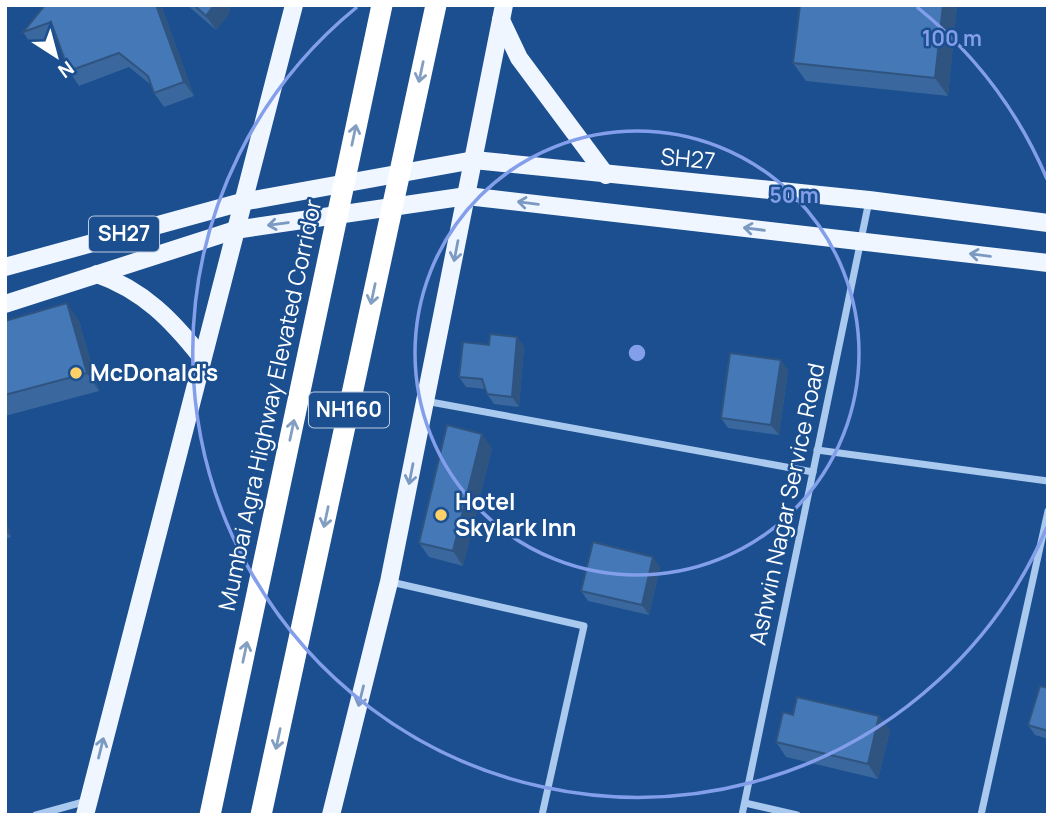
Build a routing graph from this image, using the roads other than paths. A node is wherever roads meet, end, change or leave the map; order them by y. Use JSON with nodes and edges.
{"nodes":[{"id":1,"x":294,"y":5,"type":"edge"},
{"id":2,"x":382,"y":5,"type":"edge"},
{"id":3,"x":436,"y":5,"type":"edge"},
{"id":4,"x":503,"y":13,"type":"edge"},
{"id":5,"x":474,"y":160,"type":"junction"},
{"id":6,"x":606,"y":175,"type":"junction"},
{"id":7,"x":467,"y":196,"type":"junction"},
{"id":8,"x":869,"y":200,"type":"junction"},
{"id":9,"x":243,"y":202,"type":"junction"},
{"id":10,"x":1048,"y":223,"type":"edge"},
{"id":11,"x":235,"y":230,"type":"junction"},
{"id":12,"x":861,"y":241,"type":"junction"},
{"id":13,"x":1048,"y":263,"type":"edge"},
{"id":14,"x":5,"y":267,"type":"edge"},
{"id":15,"x":97,"y":274,"type":"junction"},
{"id":16,"x":5,"y":304,"type":"edge"},
{"id":17,"x":202,"y":358,"type":"junction"},
{"id":18,"x":425,"y":401,"type":"junction"},
{"id":19,"x":817,"y":450,"type":"junction"},
{"id":20,"x":813,"y":472,"type":"junction"},
{"id":21,"x":1048,"y":481,"type":"edge"},
{"id":22,"x":1048,"y":511,"type":"edge"},
{"id":23,"x":389,"y":582,"type":"junction"},
{"id":24,"x":745,"y":803,"type":"junction"},
{"id":25,"x":86,"y":808,"type":"edge"},
{"id":26,"x":36,"y":815,"type":"edge"},
{"id":27,"x":210,"y":815,"type":"edge"},
{"id":28,"x":261,"y":815,"type":"edge"},
{"id":29,"x":331,"y":815,"type":"edge"},
{"id":30,"x":542,"y":815,"type":"edge"},
{"id":31,"x":742,"y":815,"type":"edge"},
{"id":32,"x":797,"y":815,"type":"edge"},
{"id":33,"x":981,"y":815,"type":"edge"}],
"edges":[{"from":1,"to":9,"type":"main road"},
{"from":27,"to":2,"type":"highway","name":"Mumbai Agra Highway Elevated Corridor","number":"NH160","one_way":true,"bridge":true},
{"from":3,"to":28,"type":"highway","number":"NH160","one_way":true,"bridge":true},
{"from":4,"to":5,"type":"main road"},
{"from":4,"to":6,"type":"main road"},
{"from":5,"to":6,"type":"main road","name":"SH27","number":"SH27"},
{"from":5,"to":7,"type":"main road"},
{"from":5,"to":9,"type":"main road","name":"SH27","number":"SH27"},
{"from":6,"to":8,"type":"main road","name":"SH27","number":"SH27"},
{"from":7,"to":11,"type":"main road","one_way":true},
{"from":12,"to":7,"type":"main road","one_way":true},
{"from":7,"to":18,"type":"main road","one_way":true},
{"from":8,"to":10,"type":"main road","name":"SH27","number":"SH27"},
{"from":8,"to":12,"type":"street","name":"Ashwin Nagar Service Road"},
{"from":9,"to":11,"type":"main road"},
{"from":9,"to":14,"type":"main road","number":"SH27"},
{"from":11,"to":15,"type":"main road"},
{"from":11,"to":17,"type":"main road"},
{"from":13,"to":12,"type":"main road","one_way":true},
{"from":12,"to":19,"type":"street","name":"Ashwin Nagar Service Road"},
{"from":15,"to":16,"type":"main road"},
{"from":15,"to":17,"type":"main road"},
{"from":25,"to":17,"type":"main road","one_way":true},
{"from":18,"to":20,"type":"street"},
{"from":18,"to":23,"type":"main road","one_way":true},
{"from":19,"to":20,"type":"street","name":"Ashwin Nagar Service Road"},
{"from":19,"to":21,"type":"street"},
{"from":20,"to":24,"type":"street","name":"Ashwin Nagar Service Road"},
{"from":22,"to":33,"type":"street"},
{"from":23,"to":29,"type":"main road","one_way":true},
{"from":23,"to":30,"type":"street"},
{"from":24,"to":31,"type":"street","name":"Ashwin Nagar Service Road"},
{"from":24,"to":32,"type":"street"},
{"from":25,"to":26,"type":"street"}]}
